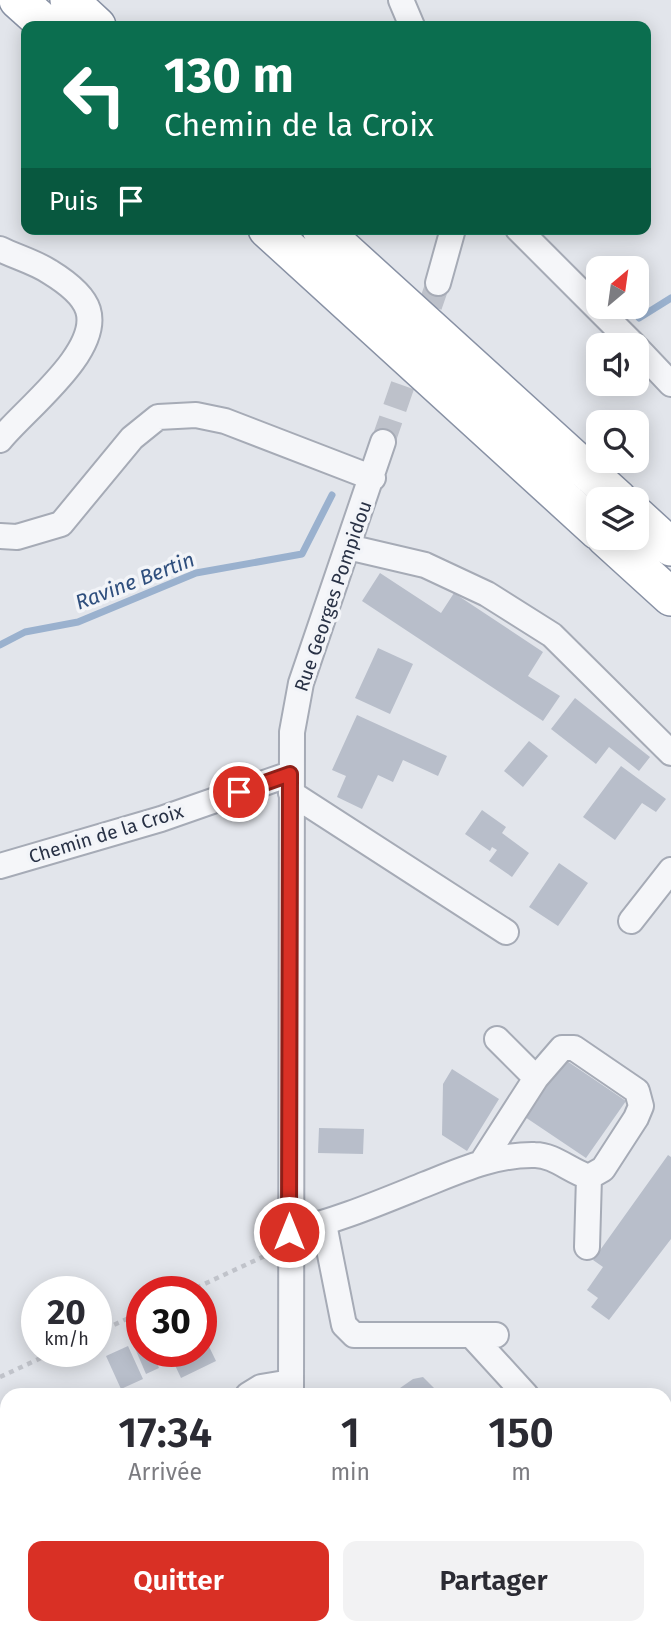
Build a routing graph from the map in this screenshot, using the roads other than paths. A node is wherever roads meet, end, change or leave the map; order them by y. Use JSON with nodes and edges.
{"nodes":[{"id":1,"x":18,"y":0,"type":"edge"},
{"id":2,"x":69,"y":0,"type":"edge"},
{"id":3,"x":401,"y":0,"type":"edge"},
{"id":4,"x":41,"y":21,"type":"edge"},
{"id":5,"x":92,"y":21,"type":"edge"},
{"id":6,"x":410,"y":21,"type":"edge"},
{"id":7,"x":275,"y":235,"type":"edge"},
{"id":8,"x":328,"y":235,"type":"edge"},
{"id":9,"x":451,"y":235,"type":"edge"},
{"id":10,"x":524,"y":235,"type":"edge"},
{"id":11,"x":0,"y":249,"type":"edge"},
{"id":12,"x":438,"y":283,"type":"tunnel mouth"},
{"id":13,"x":622,"y":333,"type":"edge"},
{"id":14,"x":649,"y":361,"type":"edge"},
{"id":15,"x":671,"y":384,"type":"edge"},
{"id":16,"x":0,"y":440,"type":"edge"},
{"id":17,"x":383,"y":442,"type":"tunnel mouth"},
{"id":18,"x":373,"y":478,"type":"junction"},
{"id":19,"x":605,"y":487,"type":"edge"},
{"id":20,"x":586,"y":520,"type":"edge"},
{"id":21,"x":649,"y":527,"type":"edge"},
{"id":22,"x":0,"y":536,"type":"edge"},
{"id":23,"x":348,"y":547,"type":"junction"},
{"id":24,"x":671,"y":547,"type":"edge"},
{"id":25,"x":619,"y":550,"type":"edge"},
{"id":26,"x":671,"y":597,"type":"edge"},
{"id":27,"x":671,"y":753,"type":"edge"},
{"id":28,"x":290,"y":783,"type":"junction"},
{"id":29,"x":0,"y":866,"type":"edge"},
{"id":30,"x":671,"y":870,"type":"edge"},
{"id":31,"x":631,"y":920,"type":"dead end"},
{"id":32,"x":506,"y":932,"type":"dead end"},
{"id":33,"x":497,"y":1039,"type":"dead end"},
{"id":34,"x":536,"y":1078,"type":"junction"},
{"id":35,"x":482,"y":1162,"type":"junction"},
{"id":36,"x":589,"y":1177,"type":"junction"},
{"id":37,"x":324,"y":1224,"type":"junction"},
{"id":38,"x":289,"y":1239,"type":"junction"},
{"id":39,"x":587,"y":1247,"type":"dead end"},
{"id":40,"x":291,"y":1388,"type":"edge"},
{"id":41,"x":521,"y":1388,"type":"edge"}],
"edges":[{"from":1,"to":4,"type":"highway"},
{"from":2,"to":5,"type":"highway"},
{"from":3,"to":6,"type":"street"},
{"from":7,"to":20,"type":"highway"},
{"from":8,"to":19,"type":"highway"},
{"from":9,"to":12,"type":"street"},
{"from":10,"to":13,"type":"street"},
{"from":11,"to":16,"type":"street"},
{"from":14,"to":15,"type":"street"},
{"from":17,"to":18,"type":"street","name":"Rue Georges Pompidou"},
{"from":18,"to":22,"type":"street"},
{"from":18,"to":23,"type":"street","name":"Rue Georges Pompidou"},
{"from":21,"to":24,"type":"highway"},
{"from":23,"to":27,"type":"street"},
{"from":23,"to":28,"type":"street","name":"Rue Georges Pompidou"},
{"from":25,"to":26,"type":"highway"},
{"from":28,"to":29,"type":"street","name":"Chemin de la Croix"},
{"from":28,"to":32,"type":"street"},
{"from":28,"to":38,"type":"street","name":"Rue Georges Pompidou"},
{"from":30,"to":31,"type":"street"},
{"from":33,"to":34,"type":"street"},
{"from":34,"to":35,"type":"street"},
{"from":34,"to":36,"type":"street"},
{"from":35,"to":36,"type":"street"},
{"from":35,"to":37,"type":"street"},
{"from":36,"to":39,"type":"street"},
{"from":37,"to":38,"type":"street"},
{"from":37,"to":41,"type":"street"},
{"from":38,"to":40,"type":"street","name":"Rue Georges Pompidou"}]}
